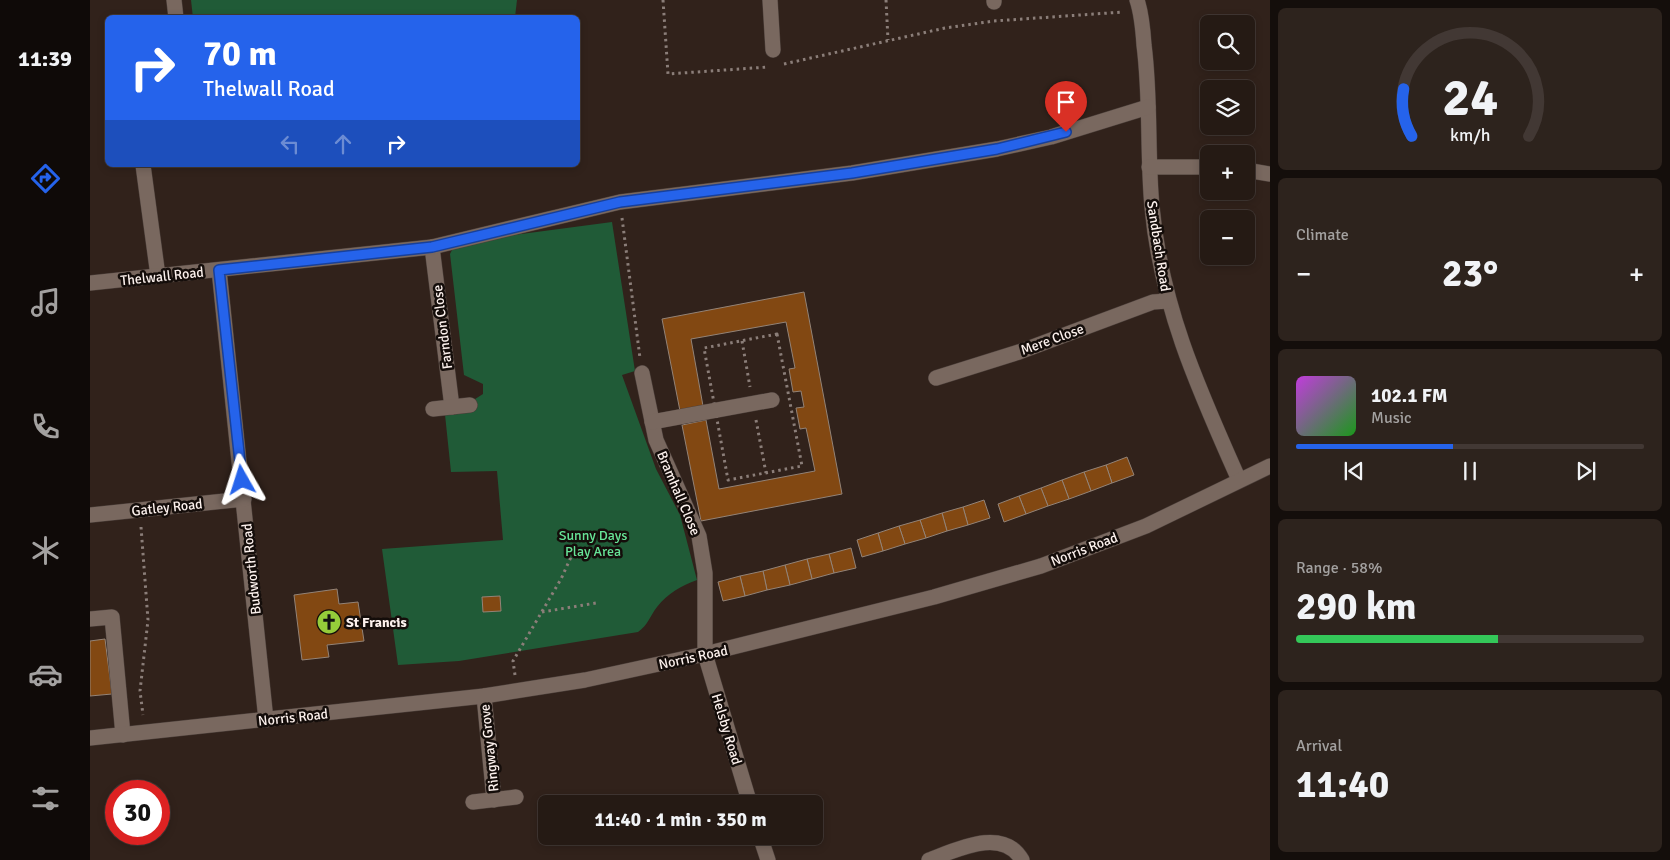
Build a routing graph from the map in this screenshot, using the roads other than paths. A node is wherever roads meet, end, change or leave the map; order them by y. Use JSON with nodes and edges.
{"nodes":[{"id":1,"x":174,"y":0,"type":"edge"},
{"id":2,"x":770,"y":0,"type":"edge"},
{"id":3,"x":1139,"y":5,"type":"edge"},
{"id":4,"x":176,"y":15,"type":"edge"},
{"id":5,"x":773,"y":50,"type":"dead end"},
{"id":6,"x":1148,"y":107,"type":"junction"},
{"id":7,"x":143,"y":167,"type":"edge"},
{"id":8,"x":1148,"y":167,"type":"junction"},
{"id":9,"x":1200,"y":167,"type":"edge"},
{"id":10,"x":1255,"y":172,"type":"edge"},
{"id":11,"x":1270,"y":174,"type":"edge"},
{"id":12,"x":432,"y":247,"type":"junction"},
{"id":13,"x":219,"y":270,"type":"junction"},
{"id":14,"x":158,"y":276,"type":"junction"},
{"id":15,"x":90,"y":283,"type":"edge"},
{"id":16,"x":1168,"y":301,"type":"junction"},
{"id":17,"x":642,"y":373,"type":"road end"},
{"id":18,"x":936,"y":378,"type":"dead end"},
{"id":19,"x":772,"y":400,"type":"dead end"},
{"id":20,"x":470,"y":405,"type":"dead end"},
{"id":21,"x":452,"y":407,"type":"junction"},
{"id":22,"x":433,"y":409,"type":"dead end"},
{"id":23,"x":652,"y":422,"type":"junction"},
{"id":24,"x":1270,"y":466,"type":"edge"},
{"id":25,"x":1239,"y":480,"type":"junction"},
{"id":26,"x":244,"y":499,"type":"junction"},
{"id":27,"x":90,"y":515,"type":"edge"},
{"id":28,"x":90,"y":619,"type":"edge"},
{"id":29,"x":705,"y":654,"type":"junction"},
{"id":30,"x":484,"y":696,"type":"junction"},
{"id":31,"x":266,"y":720,"type":"junction"},
{"id":32,"x":123,"y":735,"type":"junction"},
{"id":33,"x":90,"y":738,"type":"edge"},
{"id":34,"x":747,"y":795,"type":"edge"},
{"id":35,"x":516,"y":797,"type":"dead end"},
{"id":36,"x":494,"y":800,"type":"junction"},
{"id":37,"x":473,"y":802,"type":"dead end"},
{"id":38,"x":763,"y":845,"type":"edge"},
{"id":39,"x":768,"y":860,"type":"edge"},
{"id":40,"x":929,"y":860,"type":"edge"},
{"id":41,"x":1022,"y":860,"type":"edge"}],
"edges":[{"from":1,"to":4,"type":"street"},
{"from":2,"to":5,"type":"street"},
{"from":3,"to":6,"type":"street","name":"Sandbach Road"},
{"from":6,"to":8,"type":"street","name":"Sandbach Road"},
{"from":6,"to":12,"type":"street","name":"Thelwall Road"},
{"from":7,"to":14,"type":"street"},
{"from":8,"to":9,"type":"street"},
{"from":8,"to":16,"type":"street","name":"Sandbach Road"},
{"from":10,"to":11,"type":"street"},
{"from":12,"to":13,"type":"street","name":"Thelwall Road"},
{"from":12,"to":21,"type":"street","name":"Farndon Close"},
{"from":13,"to":14,"type":"street","name":"Thelwall Road"},
{"from":13,"to":26,"type":"street","name":"Budworth Road"},
{"from":14,"to":15,"type":"street","name":"Thelwall Road"},
{"from":16,"to":18,"type":"street","name":"Mere Close"},
{"from":16,"to":25,"type":"street","name":"Sandbach Road"},
{"from":17,"to":23,"type":"street","name":"Bramhall Close"},
{"from":19,"to":23,"type":"street"},
{"from":20,"to":21,"type":"street"},
{"from":21,"to":22,"type":"street"},
{"from":23,"to":29,"type":"street","name":"Bramhall Close"},
{"from":24,"to":25,"type":"street","name":"Norris Road"},
{"from":25,"to":29,"type":"street","name":"Norris Road"},
{"from":26,"to":27,"type":"street","name":"Gatley Road"},
{"from":26,"to":31,"type":"street","name":"Budworth Road"},
{"from":28,"to":32,"type":"street"},
{"from":29,"to":30,"type":"street","name":"Norris Road"},
{"from":29,"to":34,"type":"street","name":"Helsby Road"},
{"from":30,"to":31,"type":"street","name":"Norris Road"},
{"from":30,"to":36,"type":"street","name":"Ringway Grove"},
{"from":31,"to":32,"type":"street","name":"Norris Road"},
{"from":32,"to":33,"type":"street","name":"Norris Road"},
{"from":35,"to":36,"type":"street","name":"Ringway Grove"},
{"from":36,"to":37,"type":"street","name":"Ringway Grove"},
{"from":38,"to":39,"type":"street"},
{"from":40,"to":41,"type":"street"}]}
